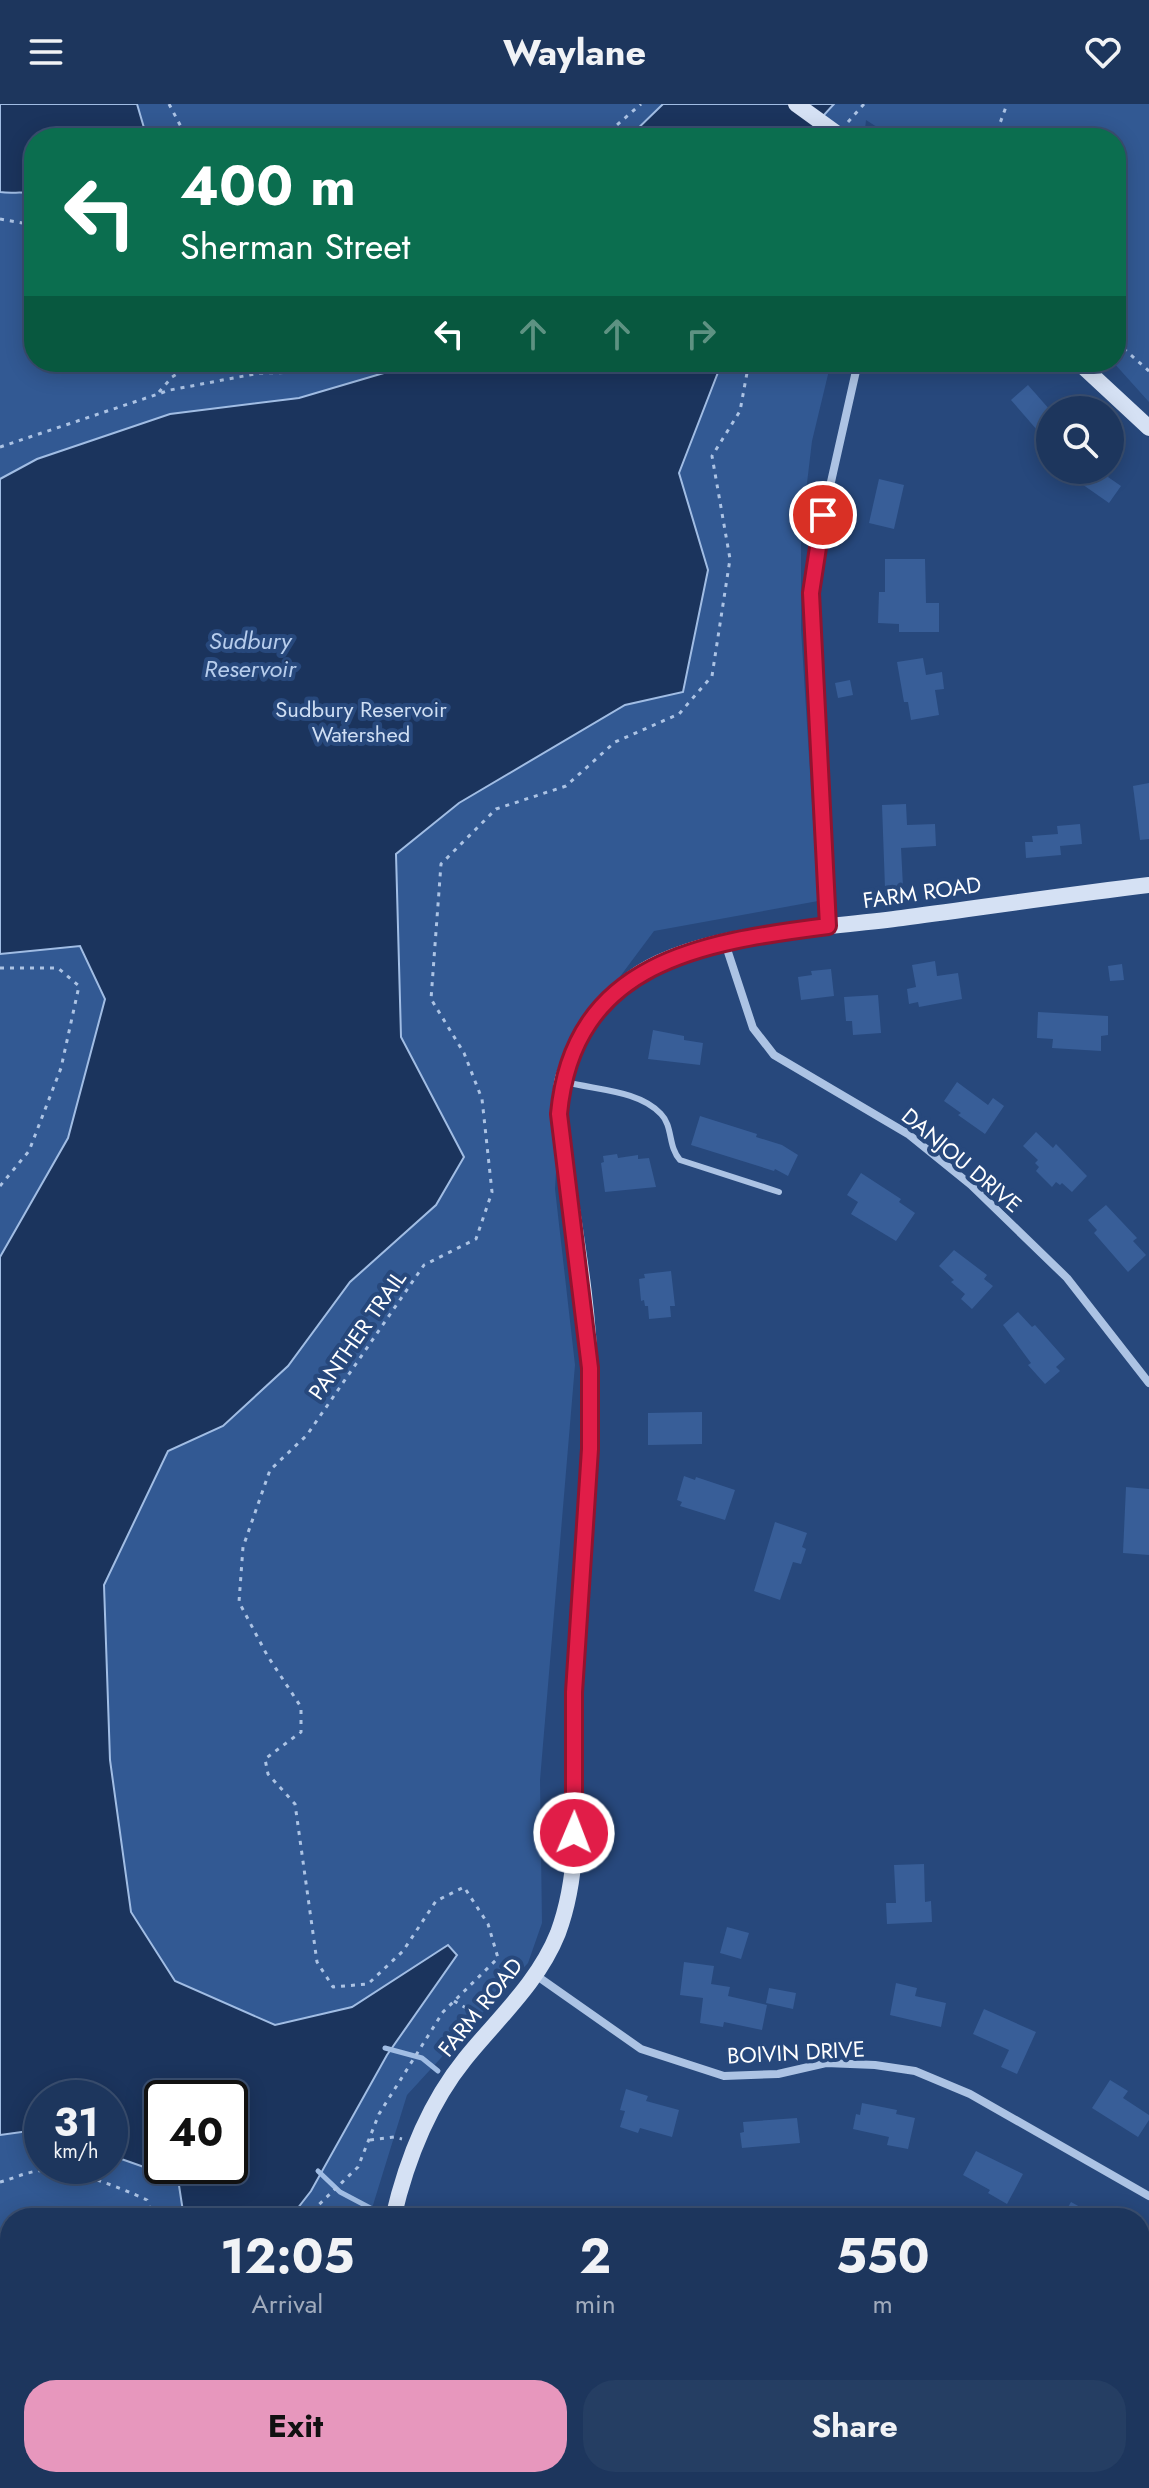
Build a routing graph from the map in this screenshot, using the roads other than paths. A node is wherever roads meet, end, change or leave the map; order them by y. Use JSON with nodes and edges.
{"nodes":[{"id":1,"x":796,"y":104,"type":"edge"},
{"id":2,"x":830,"y":128,"type":"edge"},
{"id":3,"x":856,"y":372,"type":"edge"},
{"id":4,"x":1089,"y":372,"type":"edge"},
{"id":5,"x":1149,"y":428,"type":"edge"},
{"id":6,"x":1149,"y":885,"type":"edge"},
{"id":7,"x":828,"y":926,"type":"junction"},
{"id":8,"x":725,"y":943,"type":"junction"},
{"id":9,"x":562,"y":1081,"type":"junction"},
{"id":10,"x":779,"y":1192,"type":"dead end"},
{"id":11,"x":1149,"y":1383,"type":"edge"},
{"id":12,"x":537,"y":1976,"type":"junction"},
{"id":13,"x":1149,"y":2196,"type":"edge"},
{"id":14,"x":396,"y":2208,"type":"edge"}],
"edges":[{"from":1,"to":2,"type":"street"},
{"from":3,"to":7,"type":"street"},
{"from":4,"to":5,"type":"street"},
{"from":6,"to":7,"type":"street","name":"FARM ROAD"},
{"from":7,"to":8,"type":"street","name":"FARM ROAD"},
{"from":8,"to":9,"type":"street","name":"FARM ROAD"},
{"from":8,"to":11,"type":"street","name":"DANJOU DRIVE"},
{"from":9,"to":10,"type":"lane"},
{"from":9,"to":12,"type":"street","name":"FARM ROAD"},
{"from":12,"to":13,"type":"street","name":"BOIVIN DRIVE"},
{"from":12,"to":14,"type":"street","name":"FARM ROAD"}]}
